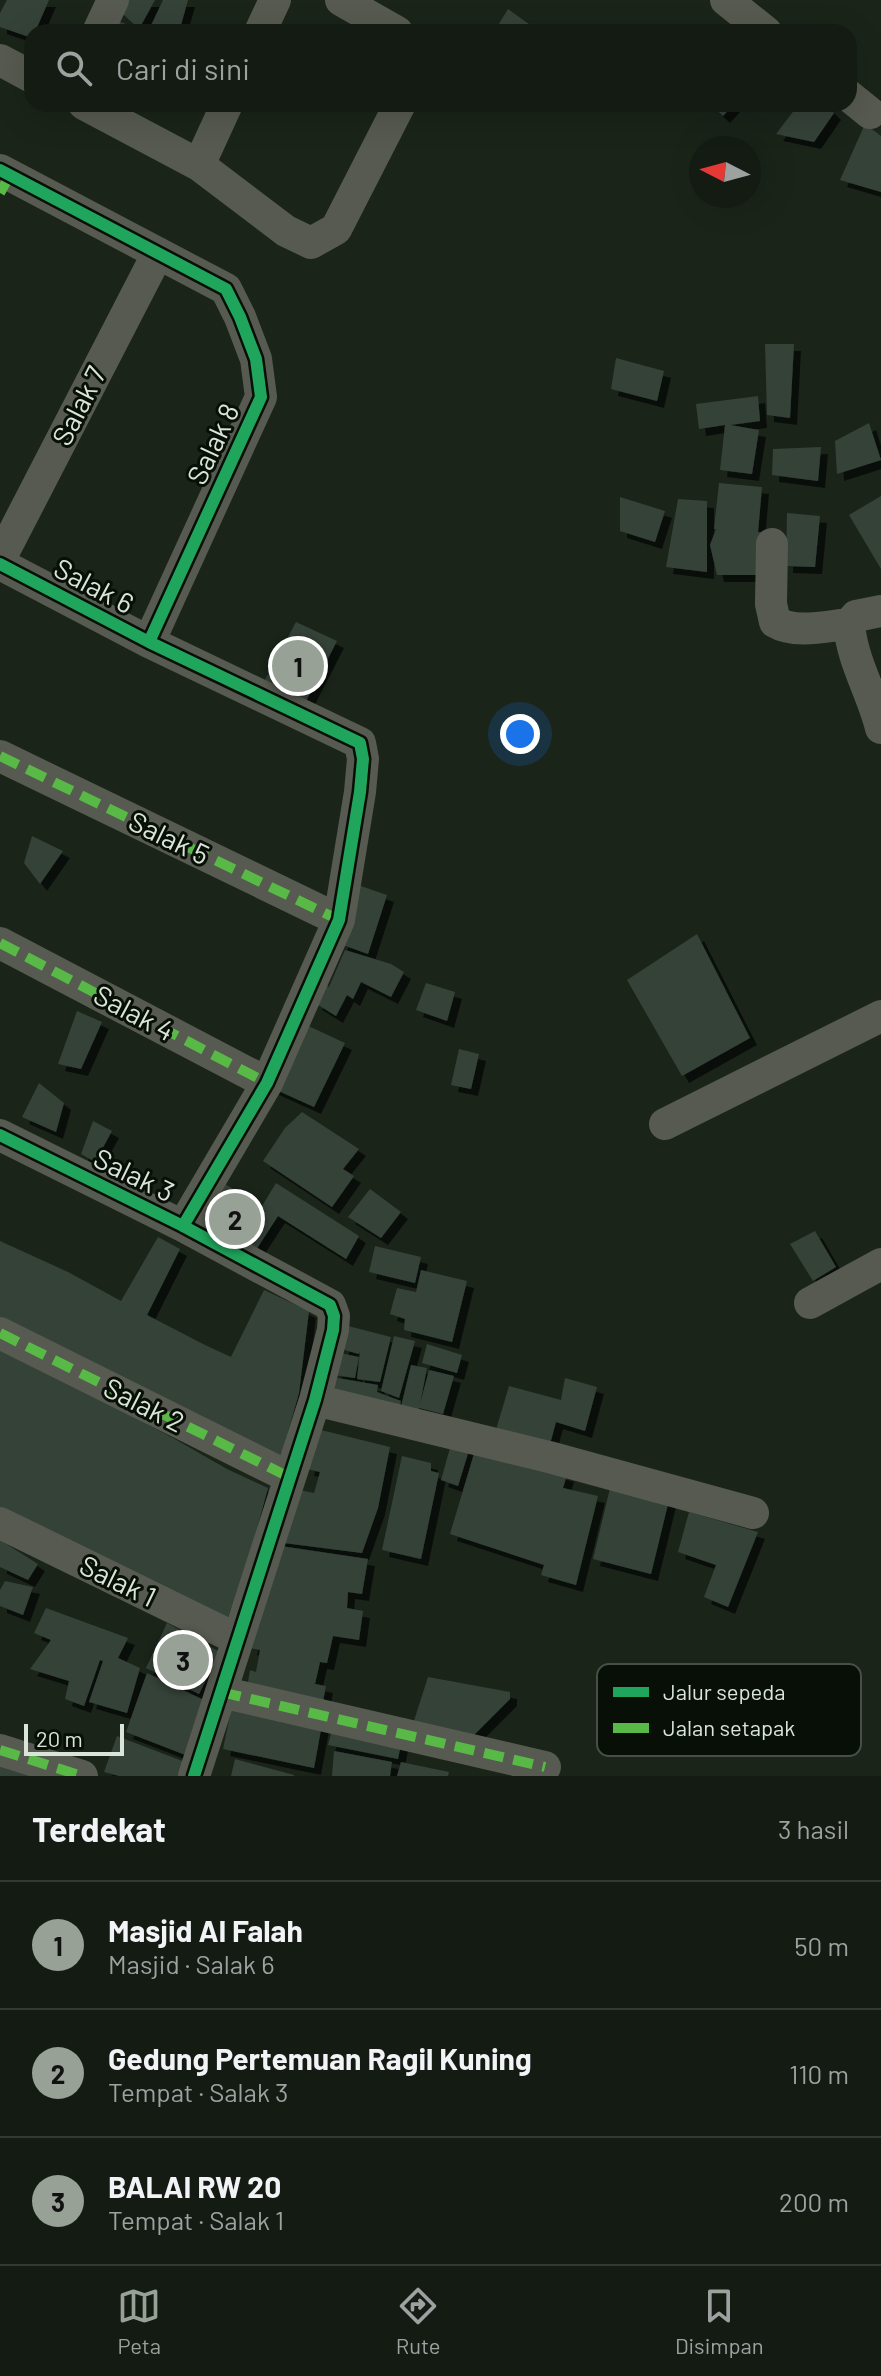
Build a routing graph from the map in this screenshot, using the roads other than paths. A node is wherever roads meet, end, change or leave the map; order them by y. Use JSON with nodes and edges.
{"nodes":[{"id":1,"x":113,"y":0,"type":"edge"},
{"id":2,"x":275,"y":0,"type":"edge"},
{"id":3,"x":341,"y":0,"type":"edge"},
{"id":4,"x":726,"y":0,"type":"edge"},
{"id":5,"x":102,"y":24,"type":"edge"},
{"id":6,"x":264,"y":24,"type":"edge"},
{"id":7,"x":383,"y":24,"type":"edge"},
{"id":8,"x":756,"y":24,"type":"edge"},
{"id":9,"x":0,"y":60,"type":"edge"},
{"id":10,"x":24,"y":73,"type":"edge"},
{"id":11,"x":99,"y":112,"type":"edge"},
{"id":12,"x":223,"y":112,"type":"edge"},
{"id":13,"x":396,"y":112,"type":"edge"},
{"id":14,"x":199,"y":165,"type":"junction"},
{"id":15,"x":3,"y":180,"type":"edge"},
{"id":16,"x":158,"y":253,"type":"junction"},
{"id":17,"x":772,"y":544,"type":"dead end"},
{"id":18,"x":0,"y":561,"type":"edge"},
{"id":19,"x":881,"y":611,"type":"edge"},
{"id":20,"x":849,"y":624,"type":"junction"},
{"id":21,"x":149,"y":642,"type":"junction"},
{"id":22,"x":881,"y":728,"type":"edge"},
{"id":23,"x":0,"y":756,"type":"edge"},
{"id":24,"x":339,"y":920,"type":"junction"},
{"id":25,"x":0,"y":943,"type":"edge"},
{"id":26,"x":881,"y":1016,"type":"edge"},
{"id":27,"x":267,"y":1083,"type":"junction"},
{"id":28,"x":665,"y":1124,"type":"dead end"},
{"id":29,"x":0,"y":1135,"type":"edge"},
{"id":30,"x":183,"y":1226,"type":"junction"},
{"id":31,"x":881,"y":1264,"type":"edge"},
{"id":32,"x":810,"y":1303,"type":"dead end"},
{"id":33,"x":0,"y":1333,"type":"edge"},
{"id":34,"x":315,"y":1400,"type":"junction"},
{"id":35,"x":289,"y":1477,"type":"junction"},
{"id":36,"x":753,"y":1513,"type":"dead end"},
{"id":37,"x":0,"y":1523,"type":"edge"},
{"id":38,"x":237,"y":1639,"type":"junction"},
{"id":39,"x":221,"y":1692,"type":"junction"},
{"id":40,"x":0,"y":1750,"type":"edge"},
{"id":41,"x":545,"y":1767,"type":"dead end"},
{"id":42,"x":82,"y":1776,"type":"edge"},
{"id":43,"x":194,"y":1776,"type":"edge"}],
"edges":[{"from":1,"to":5,"type":"street"},
{"from":2,"to":6,"type":"street"},
{"from":3,"to":7,"type":"street"},
{"from":4,"to":8,"type":"street"},
{"from":9,"to":10,"type":"street"},
{"from":11,"to":14,"type":"street"},
{"from":12,"to":14,"type":"street"},
{"from":13,"to":14,"type":"street"},
{"from":15,"to":16,"type":"street","name":"Salak 8"},
{"from":16,"to":18,"type":"street","name":"Salak 7"},
{"from":16,"to":21,"type":"street","name":"Salak 8"},
{"from":17,"to":20,"type":"street"},
{"from":18,"to":21,"type":"street","name":"Salak 6"},
{"from":19,"to":20,"type":"street"},
{"from":20,"to":22,"type":"street"},
{"from":21,"to":24,"type":"street","name":"Salak 6"},
{"from":23,"to":24,"type":"street","name":"Salak 5"},
{"from":24,"to":27,"type":"street"},
{"from":25,"to":27,"type":"street","name":"Salak 4"},
{"from":26,"to":28,"type":"street"},
{"from":27,"to":30,"type":"street"},
{"from":29,"to":30,"type":"street","name":"Salak 3"},
{"from":30,"to":34,"type":"street","name":"Salak 3"},
{"from":31,"to":32,"type":"street"},
{"from":33,"to":35,"type":"street","name":"Salak 2"},
{"from":34,"to":35,"type":"street"},
{"from":34,"to":36,"type":"street"},
{"from":35,"to":38,"type":"street"},
{"from":37,"to":38,"type":"street","name":"Salak 1"},
{"from":38,"to":39,"type":"street"},
{"from":39,"to":41,"type":"street"},
{"from":39,"to":43,"type":"street"},
{"from":40,"to":42,"type":"street"}]}
